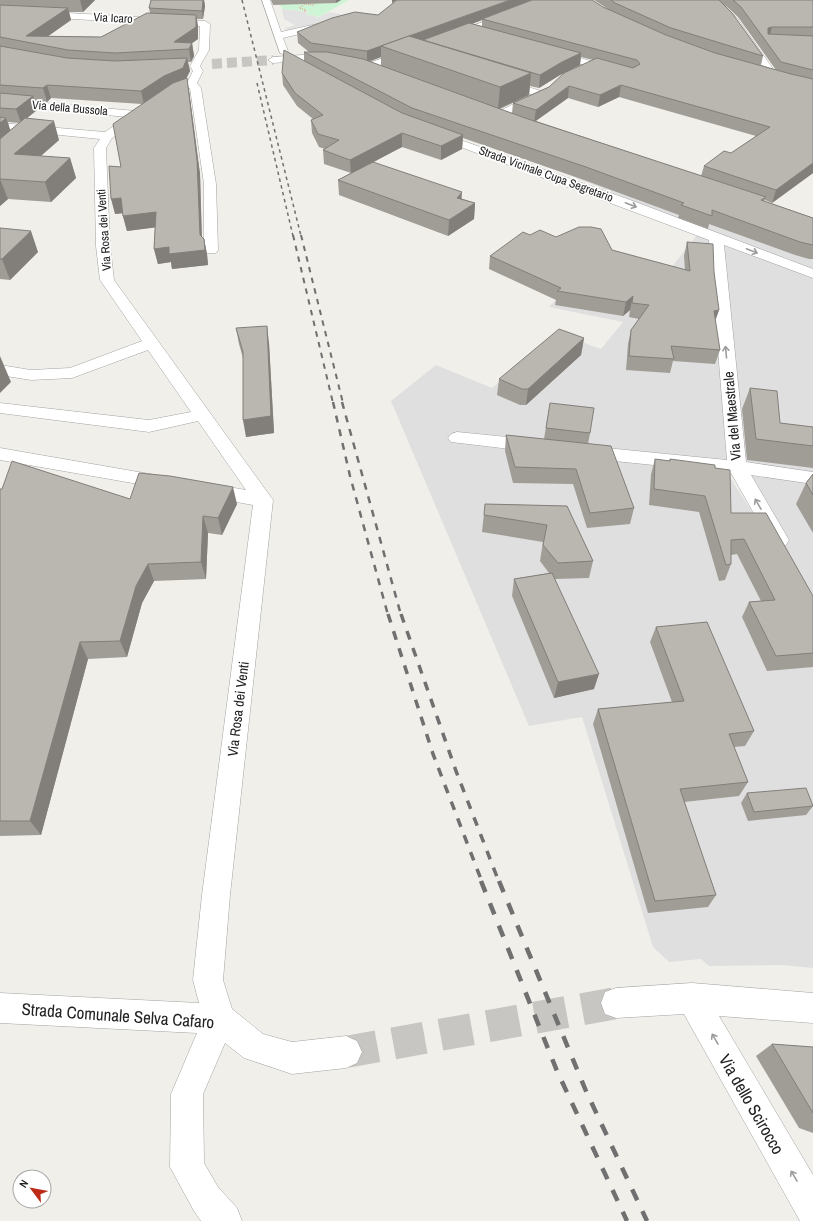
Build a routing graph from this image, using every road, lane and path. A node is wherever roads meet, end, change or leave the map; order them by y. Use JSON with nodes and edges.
{"nodes":[{"id":1,"x":266,"y":0,"type":"edge"},
{"id":2,"x":311,"y":0,"type":"edge"},
{"id":3,"x":320,"y":0,"type":"edge"},
{"id":4,"x":549,"y":0,"type":"edge"},
{"id":5,"x":712,"y":0,"type":"edge"},
{"id":6,"x":305,"y":4,"type":"junction"},
{"id":7,"x":0,"y":12,"type":"edge"},
{"id":8,"x":304,"y":12,"type":"dead end"},
{"id":9,"x":337,"y":23,"type":"edge"},
{"id":10,"x":274,"y":26,"type":"junction"},
{"id":11,"x":468,"y":30,"type":"junction"},
{"id":12,"x":301,"y":31,"type":"junction"},
{"id":13,"x":486,"y":35,"type":"edge"},
{"id":14,"x":278,"y":36,"type":"junction"},
{"id":15,"x":438,"y":41,"type":"edge"},
{"id":16,"x":539,"y":50,"type":"edge"},
{"id":17,"x":414,"y":52,"type":"edge"},
{"id":18,"x":286,"y":59,"type":"junction"},
{"id":19,"x":273,"y":60,"type":"tunnel mouth"},
{"id":20,"x":345,"y":60,"type":"edge"},
{"id":21,"x":593,"y":65,"type":"junction"},
{"id":22,"x":194,"y":70,"type":"junction"},
{"id":23,"x":306,"y":70,"type":"edge"},
{"id":24,"x":579,"y":71,"type":"edge"},
{"id":25,"x":755,"y":71,"type":"edge"},
{"id":26,"x":382,"y":72,"type":"edge"},
{"id":27,"x":623,"y":73,"type":"edge"},
{"id":28,"x":492,"y":78,"type":"edge"},
{"id":29,"x":0,"y":102,"type":"edge"},
{"id":30,"x":484,"y":110,"type":"edge"},
{"id":31,"x":139,"y":114,"type":"junction"},
{"id":32,"x":499,"y":115,"type":"junction"},
{"id":33,"x":514,"y":120,"type":"edge"},
{"id":34,"x":0,"y":126,"type":"edge"},
{"id":35,"x":427,"y":131,"type":"edge"},
{"id":36,"x":107,"y":136,"type":"junction"},
{"id":37,"x":716,"y":237,"type":"junction"},
{"id":38,"x":211,"y":250,"type":"dead end"},
{"id":39,"x":813,"y":274,"type":"edge"},
{"id":40,"x":151,"y":344,"type":"junction"},
{"id":41,"x":0,"y":370,"type":"edge"},
{"id":42,"x":0,"y":408,"type":"edge"},
{"id":43,"x":202,"y":415,"type":"junction"},
{"id":44,"x":457,"y":438,"type":"dead end"},
{"id":45,"x":0,"y":454,"type":"edge"},
{"id":46,"x":736,"y":467,"type":"junction"},
{"id":47,"x":813,"y":478,"type":"edge"},
{"id":48,"x":263,"y":500,"type":"junction"},
{"id":49,"x":789,"y":557,"type":"edge"},
{"id":50,"x":692,"y":998,"type":"junction"},
{"id":51,"x":616,"y":1003,"type":"tunnel mouth"},
{"id":52,"x":0,"y":1008,"type":"edge"},
{"id":53,"x":813,"y":1008,"type":"edge"},
{"id":54,"x":220,"y":1019,"type":"junction"},
{"id":55,"x":346,"y":1052,"type":"tunnel mouth"},
{"id":56,"x":813,"y":1209,"type":"edge"},
{"id":57,"x":224,"y":1221,"type":"edge"}],
"edges":[{"from":1,"to":10,"type":"street"},
{"from":2,"to":6,"type":"path"},
{"from":3,"to":6,"type":"path"},
{"from":4,"to":11,"type":"street"},
{"from":5,"to":25,"type":"street"},
{"from":6,"to":8,"type":"path"},
{"from":7,"to":22,"type":"street","name":"Via Icaro"},
{"from":9,"to":12,"type":"street"},
{"from":10,"to":12,"type":"street"},
{"from":10,"to":14,"type":"street"},
{"from":11,"to":13,"type":"street"},
{"from":11,"to":15,"type":"street"},
{"from":12,"to":14,"type":"street"},
{"from":14,"to":18,"type":"street"},
{"from":16,"to":21,"type":"street"},
{"from":17,"to":26,"type":"street"},
{"from":18,"to":19,"type":"street"},
{"from":18,"to":20,"type":"street"},
{"from":18,"to":23,"type":"street"},
{"from":21,"to":24,"type":"street"},
{"from":21,"to":27,"type":"street"},
{"from":22,"to":31,"type":"street"},
{"from":22,"to":38,"type":"street"},
{"from":28,"to":32,"type":"street"},
{"from":29,"to":31,"type":"street","name":"Via della Bussola"},
{"from":30,"to":32,"type":"street"},
{"from":31,"to":36,"type":"street"},
{"from":32,"to":33,"type":"street"},
{"from":34,"to":36,"type":"street"},
{"from":35,"to":37,"type":"street","name":"Strada Vicinale Cupa Segretario","one_way":true},
{"from":36,"to":40,"type":"street","name":"Via Rosa dei Venti"},
{"from":37,"to":39,"type":"street","name":"Strada Vicinale Cupa Segretario","one_way":true},
{"from":46,"to":37,"type":"street","name":"Via del Maestrale","one_way":true},
{"from":40,"to":41,"type":"street"},
{"from":40,"to":43,"type":"street","name":"Via Rosa dei Venti"},
{"from":42,"to":43,"type":"street"},
{"from":43,"to":48,"type":"street","name":"Via Rosa dei Venti"},
{"from":44,"to":46,"type":"street"},
{"from":45,"to":48,"type":"street"},
{"from":46,"to":47,"type":"street"},
{"from":49,"to":46,"type":"street","name":"Via del Maestrale","one_way":true},
{"from":48,"to":54,"type":"street","name":"Via Rosa dei Venti"},
{"from":50,"to":51,"type":"street"},
{"from":50,"to":53,"type":"street"},
{"from":56,"to":50,"type":"street","name":"Via dello Scirocco","one_way":true},
{"from":52,"to":54,"type":"street","name":"Strada Comunale Selva Cafaro"},
{"from":54,"to":55,"type":"street","name":"Strada Comunale Selva Cafaro"},
{"from":54,"to":57,"type":"street"}]}
